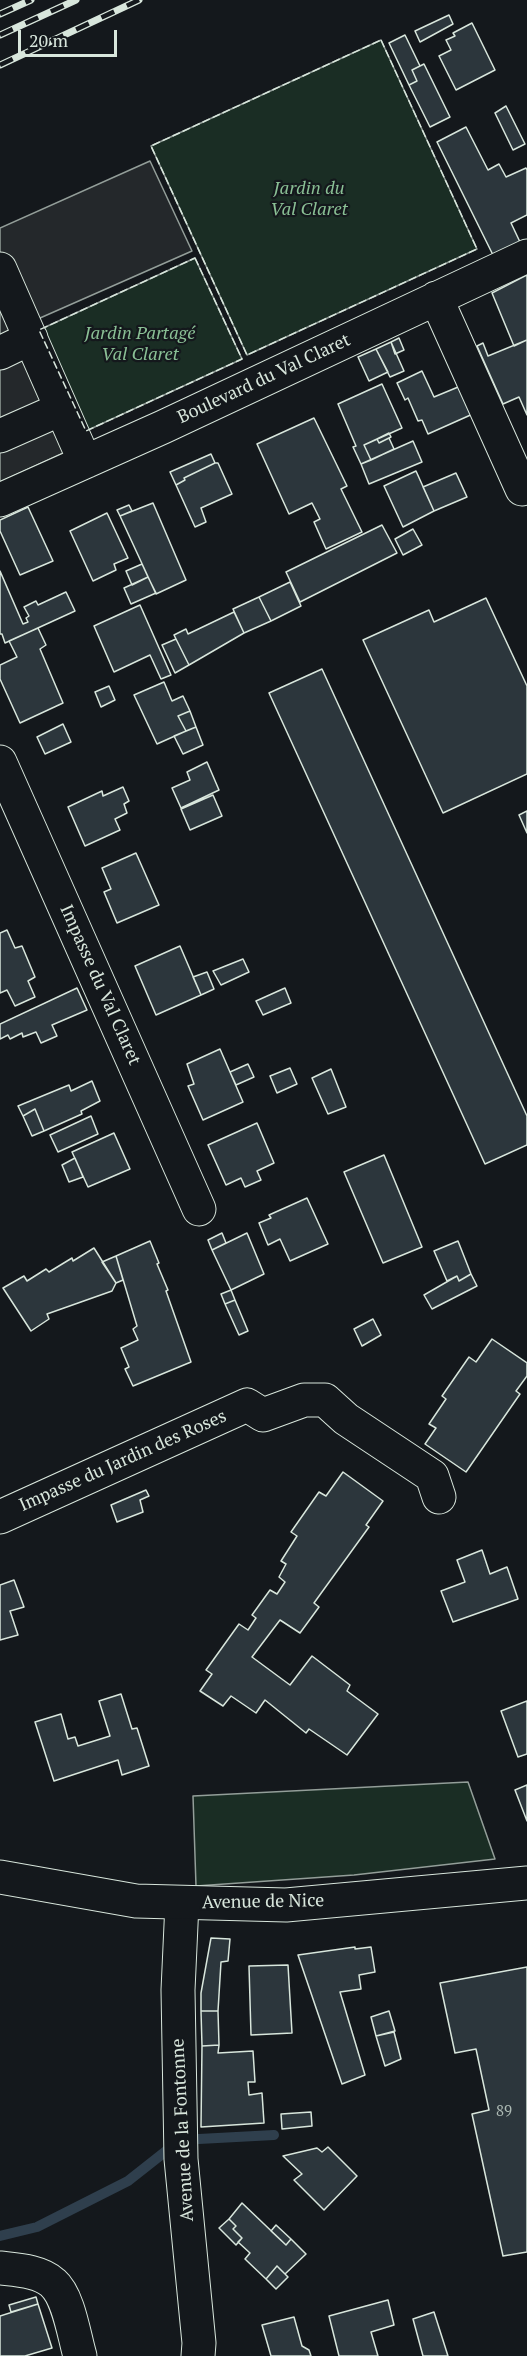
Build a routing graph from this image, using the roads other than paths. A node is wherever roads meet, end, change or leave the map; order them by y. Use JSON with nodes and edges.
{"nodes":[{"id":1,"x":527,"y":256,"type":"edge"},
{"id":2,"x":0,"y":269,"type":"edge"},
{"id":3,"x":436,"y":298,"type":"junction"},
{"id":4,"x":31,"y":338,"type":"junction"},
{"id":5,"x":0,"y":353,"type":"edge"},
{"id":6,"x":61,"y":409,"type":"junction"},
{"id":7,"x":0,"y":436,"type":"edge"},
{"id":8,"x":85,"y":462,"type":"junction"},
{"id":9,"x":522,"y":489,"type":"dead end"},
{"id":10,"x":0,"y":500,"type":"edge"},
{"id":11,"x":0,"y":762,"type":"edge"},
{"id":12,"x":200,"y":1209,"type":"dead end"},
{"id":13,"x":439,"y":1497,"type":"dead end"},
{"id":14,"x":0,"y":1517,"type":"edge"},
{"id":15,"x":0,"y":1877,"type":"edge"},
{"id":16,"x":527,"y":1883,"type":"edge"},
{"id":17,"x":182,"y":1903,"type":"junction"},
{"id":18,"x":0,"y":2268,"type":"edge"},
{"id":19,"x":80,"y":2356,"type":"edge"},
{"id":20,"x":198,"y":2356,"type":"edge"}],
"edges":[{"from":1,"to":3,"type":"street","name":"Boulevard du Val Claret"},
{"from":2,"to":4,"type":"street"},
{"from":3,"to":8,"type":"street","name":"Boulevard du Val Claret"},
{"from":3,"to":9,"type":"street"},
{"from":4,"to":5,"type":"street"},
{"from":4,"to":6,"type":"street"},
{"from":6,"to":7,"type":"street"},
{"from":6,"to":8,"type":"street"},
{"from":8,"to":10,"type":"street","name":"Boulevard du Val Claret"},
{"from":11,"to":12,"type":"street","name":"Impasse du Val Claret"},
{"from":13,"to":14,"type":"street","name":"Impasse du Jardin des Roses"},
{"from":15,"to":17,"type":"street","name":"Avenue de Nice"},
{"from":16,"to":17,"type":"street","name":"Avenue de Nice"},
{"from":17,"to":20,"type":"street","name":"Avenue de la Fontonne"},
{"from":18,"to":19,"type":"street"}]}
